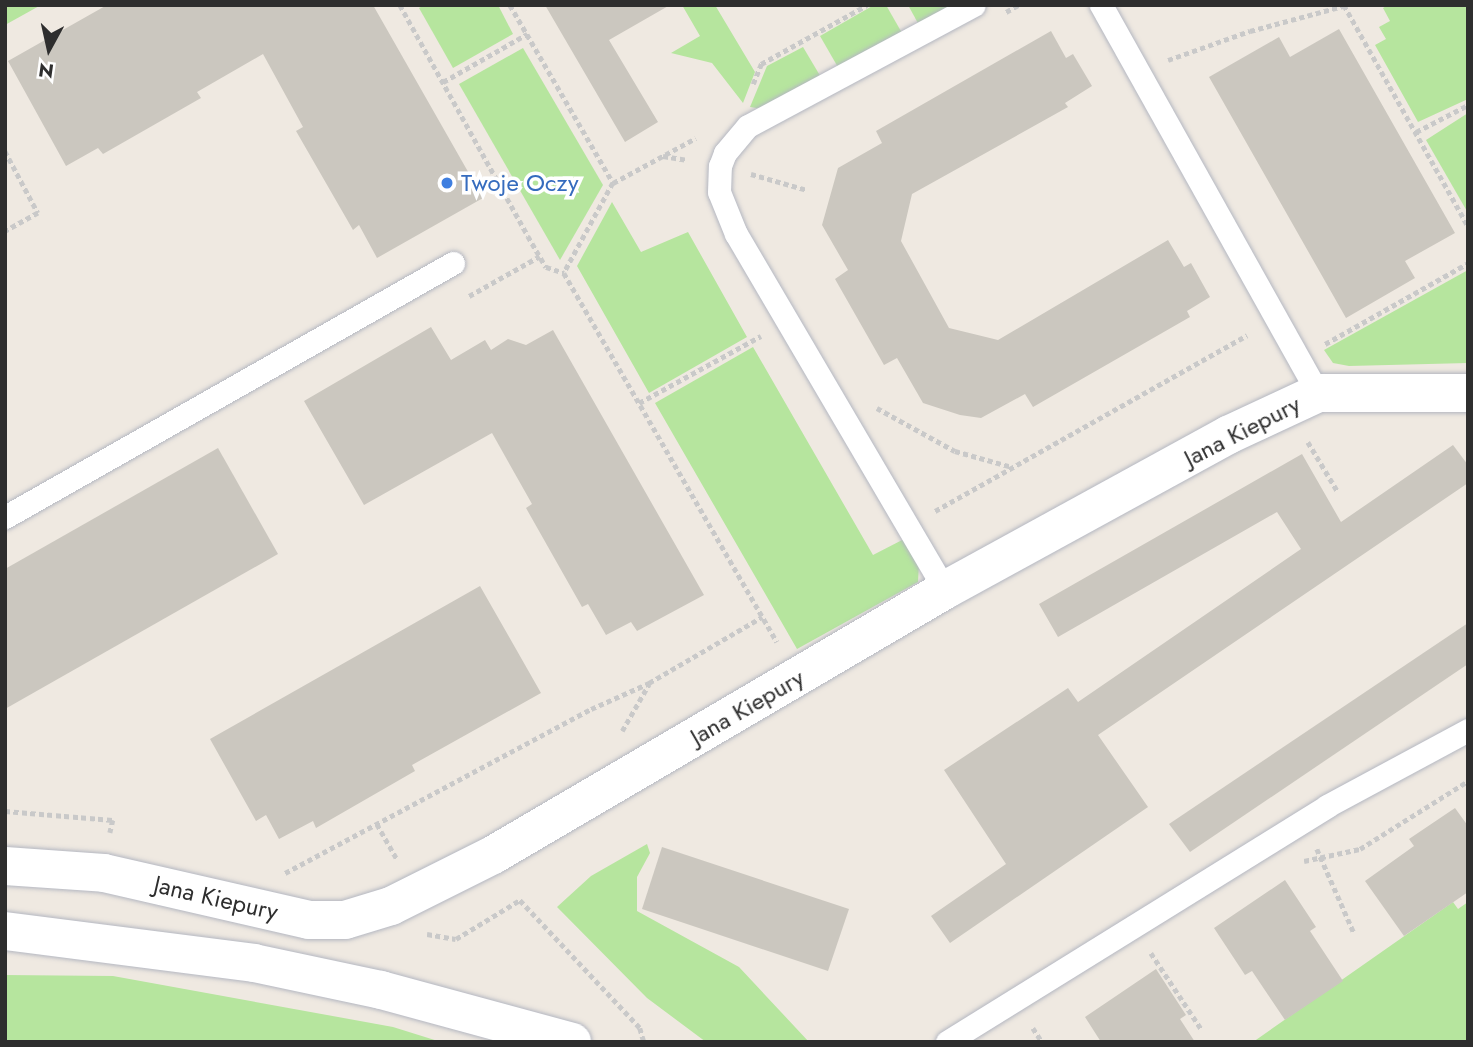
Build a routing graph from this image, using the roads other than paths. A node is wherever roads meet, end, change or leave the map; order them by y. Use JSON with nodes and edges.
{"nodes":[{"id":1,"x":974,"y":5,"type":"edge"},
{"id":2,"x":1101,"y":5,"type":"edge"},
{"id":3,"x":453,"y":263,"type":"dead end"},
{"id":4,"x":1318,"y":393,"type":"junction"},
{"id":5,"x":1468,"y":393,"type":"edge"},
{"id":6,"x":5,"y":517,"type":"edge"},
{"id":7,"x":945,"y":590,"type":"junction"},
{"id":8,"x":1468,"y":730,"type":"edge"},
{"id":9,"x":5,"y":866,"type":"edge"},
{"id":10,"x":5,"y":931,"type":"edge"},
{"id":11,"x":572,"y":1042,"type":"edge"},
{"id":12,"x":947,"y":1042,"type":"edge"}],
"edges":[{"from":1,"to":7,"type":"lane"},
{"from":2,"to":4,"type":"lane"},
{"from":3,"to":6,"type":"lane"},
{"from":4,"to":5,"type":"street","name":"Jana Kiepury"},
{"from":4,"to":7,"type":"street","name":"Jana Kiepury"},
{"from":7,"to":9,"type":"street","name":"Jana Kiepury"},
{"from":8,"to":12,"type":"lane"},
{"from":10,"to":11,"type":"street"}]}
